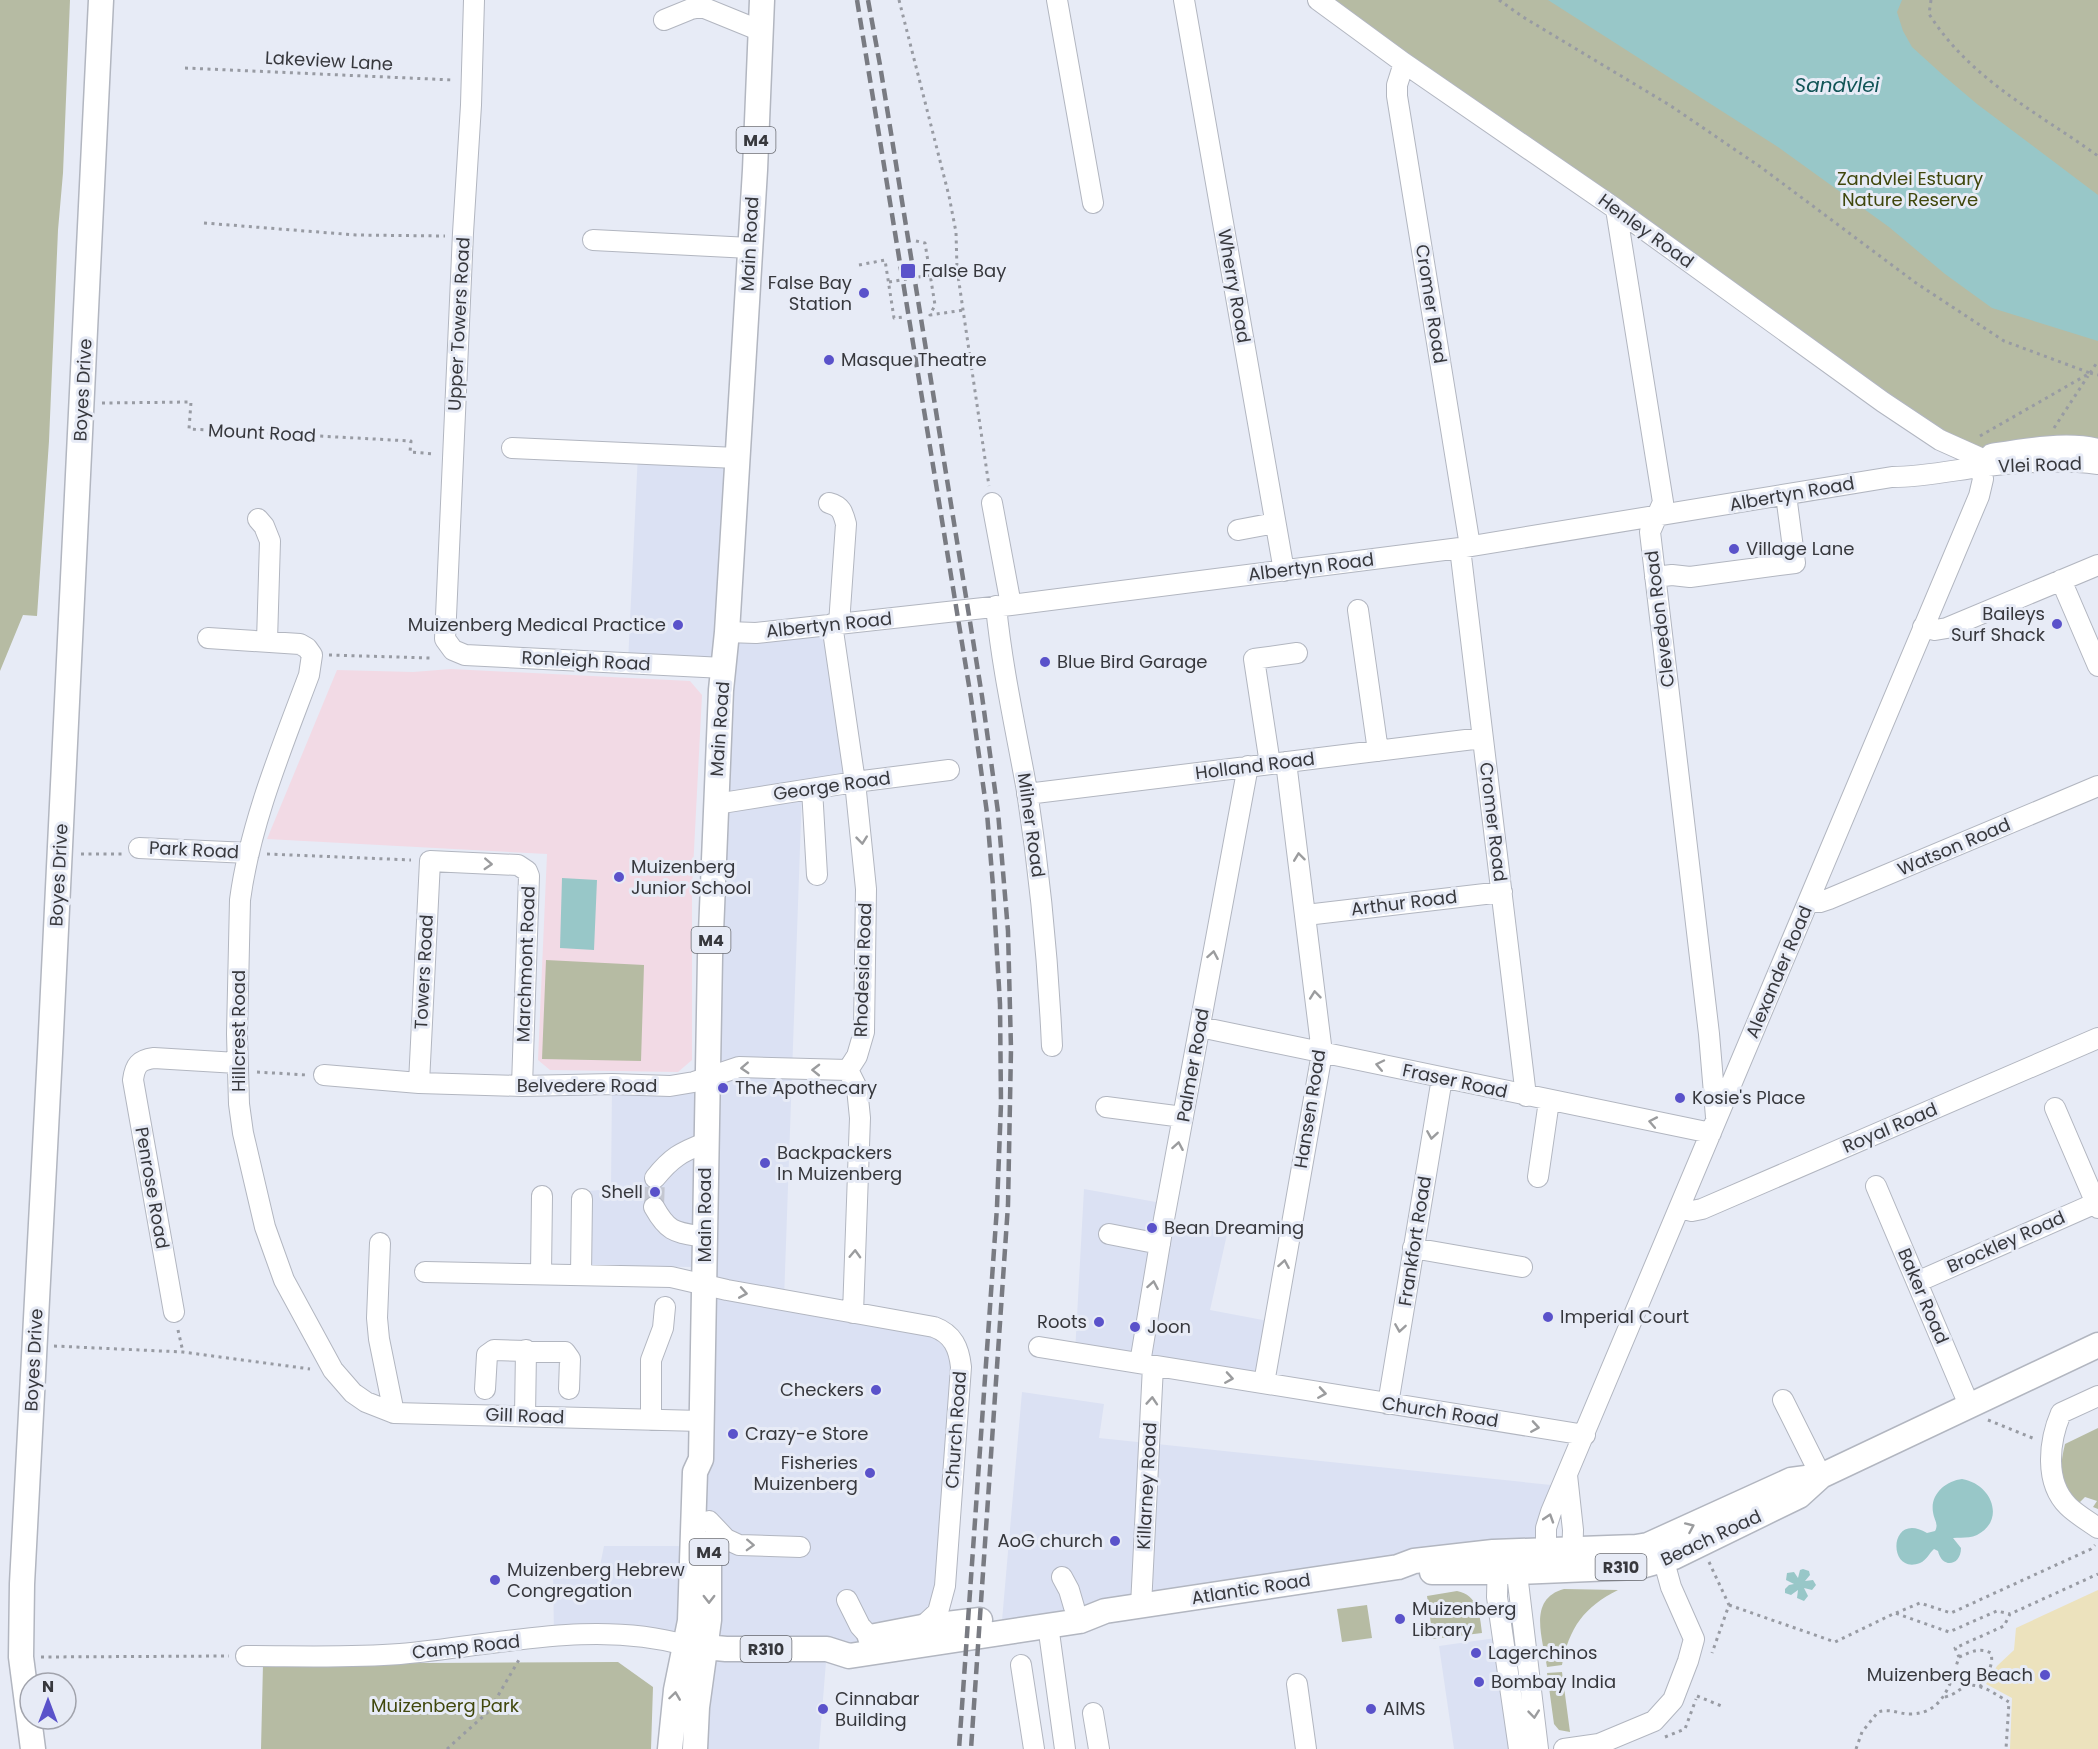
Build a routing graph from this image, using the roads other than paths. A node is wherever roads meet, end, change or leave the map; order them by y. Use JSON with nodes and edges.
{"nodes":[{"id":1,"x":101,"y":0,"type":"edge"},
{"id":2,"x":474,"y":0,"type":"edge"},
{"id":3,"x":762,"y":0,"type":"edge"},
{"id":4,"x":1057,"y":0,"type":"edge"},
{"id":5,"x":1184,"y":0,"type":"edge"},
{"id":6,"x":1318,"y":0,"type":"edge"},
{"id":7,"x":664,"y":21,"type":"dead end"},
{"id":8,"x":761,"y":31,"type":"junction"},
{"id":9,"x":1404,"y":63,"type":"junction"},
{"id":10,"x":1093,"y":203,"type":"dead end"},
{"id":11,"x":1616,"y":209,"type":"junction"},
{"id":12,"x":593,"y":240,"type":"dead end"},
{"id":13,"x":750,"y":248,"type":"junction"},
{"id":14,"x":512,"y":448,"type":"dead end"},
{"id":15,"x":2098,"y":449,"type":"edge"},
{"id":16,"x":1997,"y":453,"type":"joint"},
{"id":17,"x":737,"y":458,"type":"junction"},
{"id":18,"x":1979,"y":462,"type":"junction"},
{"id":19,"x":2098,"y":464,"type":"edge"},
{"id":20,"x":1786,"y":495,"type":"junction"},
{"id":21,"x":829,"y":503,"type":"dead end"},
{"id":22,"x":992,"y":503,"type":"road end"},
{"id":23,"x":1658,"y":517,"type":"junction"},
{"id":24,"x":258,"y":519,"type":"dead end"},
{"id":25,"x":1275,"y":523,"type":"junction"},
{"id":26,"x":1238,"y":531,"type":"dead end"},
{"id":27,"x":1465,"y":547,"type":"junction"},
{"id":28,"x":2098,"y":565,"type":"edge"},
{"id":29,"x":1284,"y":571,"type":"junction"},
{"id":30,"x":1655,"y":577,"type":"junction"},
{"id":31,"x":2061,"y":580,"type":"junction"},
{"id":32,"x":1004,"y":605,"type":"junction"},
{"id":33,"x":1358,"y":610,"type":"dead end"},
{"id":34,"x":836,"y":624,"type":"junction"},
{"id":35,"x":1923,"y":627,"type":"junction"},
{"id":36,"x":727,"y":632,"type":"junction"},
{"id":37,"x":208,"y":638,"type":"dead end"},
{"id":38,"x":267,"y":641,"type":"junction"},
{"id":39,"x":441,"y":652,"type":"joint"},
{"id":40,"x":1297,"y":653,"type":"dead end"},
{"id":41,"x":2098,"y":666,"type":"edge"},
{"id":42,"x":724,"y":668,"type":"junction"},
{"id":43,"x":1482,"y":738,"type":"junction"},
{"id":44,"x":1378,"y":751,"type":"junction"},
{"id":45,"x":1278,"y":763,"type":"junction"},
{"id":46,"x":1248,"y":766,"type":"junction"},
{"id":47,"x":949,"y":771,"type":"dead end"},
{"id":48,"x":855,"y":782,"type":"junction"},
{"id":49,"x":2098,"y":786,"type":"edge"},
{"id":50,"x":812,"y":789,"type":"junction"},
{"id":51,"x":1027,"y":794,"type":"junction"},
{"id":52,"x":716,"y":804,"type":"junction"},
{"id":53,"x":250,"y":847,"type":"junction"},
{"id":54,"x":139,"y":848,"type":"road end"},
{"id":55,"x":430,"y":861,"type":"joint"},
{"id":56,"x":817,"y":875,"type":"dead end"},
{"id":57,"x":1502,"y":892,"type":"junction"},
{"id":58,"x":1809,"y":901,"type":"junction"},
{"id":59,"x":1306,"y":915,"type":"junction"},
{"id":60,"x":1200,"y":1028,"type":"junction"},
{"id":61,"x":1709,"y":1034,"type":"junction"},
{"id":62,"x":2098,"y":1038,"type":"edge"},
{"id":63,"x":1052,"y":1046,"type":"dead end"},
{"id":64,"x":1322,"y":1053,"type":"junction"},
{"id":65,"x":1718,"y":1053,"type":"junction"},
{"id":66,"x":1743,"y":1058,"type":"junction"},
{"id":67,"x":237,"y":1063,"type":"junction"},
{"id":68,"x":848,"y":1071,"type":"junction"},
{"id":69,"x":324,"y":1076,"type":"road end"},
{"id":70,"x":707,"y":1077,"type":"junction"},
{"id":71,"x":1442,"y":1078,"type":"junction"},
{"id":72,"x":419,"y":1083,"type":"junction"},
{"id":73,"x":522,"y":1086,"type":"junction"},
{"id":74,"x":1729,"y":1088,"type":"junction"},
{"id":75,"x":1526,"y":1096,"type":"junction"},
{"id":76,"x":1549,"y":1101,"type":"junction"},
{"id":77,"x":1106,"y":1107,"type":"dead end"},
{"id":78,"x":2055,"y":1108,"type":"dead end"},
{"id":79,"x":1183,"y":1118,"type":"junction"},
{"id":80,"x":1713,"y":1126,"type":"junction"},
{"id":81,"x":705,"y":1143,"type":"junction"},
{"id":82,"x":656,"y":1178,"type":"tunnel mouth"},
{"id":83,"x":1538,"y":1178,"type":"dead end"},
{"id":84,"x":1876,"y":1186,"type":"dead end"},
{"id":85,"x":543,"y":1196,"type":"dead end"},
{"id":86,"x":582,"y":1199,"type":"dead end"},
{"id":87,"x":2097,"y":1205,"type":"edge"},
{"id":88,"x":654,"y":1207,"type":"tunnel mouth"},
{"id":89,"x":1680,"y":1208,"type":"junction"},
{"id":90,"x":1109,"y":1234,"type":"dead end"},
{"id":91,"x":705,"y":1237,"type":"junction"},
{"id":92,"x":380,"y":1243,"type":"dead end"},
{"id":93,"x":1160,"y":1244,"type":"junction"},
{"id":94,"x":1413,"y":1248,"type":"junction"},
{"id":95,"x":1522,"y":1267,"type":"dead end"},
{"id":96,"x":425,"y":1272,"type":"dead end"},
{"id":97,"x":541,"y":1274,"type":"junction"},
{"id":98,"x":581,"y":1275,"type":"junction"},
{"id":99,"x":1917,"y":1282,"type":"junction"},
{"id":100,"x":704,"y":1285,"type":"junction"},
{"id":101,"x":665,"y":1307,"type":"dead end"},
{"id":102,"x":174,"y":1312,"type":"dead end"},
{"id":103,"x":853,"y":1313,"type":"junction"},
{"id":104,"x":2098,"y":1345,"type":"edge"},
{"id":105,"x":1039,"y":1347,"type":"dead end"},
{"id":106,"x":526,"y":1350,"type":"junction"},
{"id":107,"x":1146,"y":1364,"type":"junction"},
{"id":108,"x":1264,"y":1383,"type":"junction"},
{"id":109,"x":485,"y":1389,"type":"dead end"},
{"id":110,"x":569,"y":1389,"type":"dead end"},
{"id":111,"x":353,"y":1393,"type":"joint"},
{"id":112,"x":2098,"y":1396,"type":"edge"},
{"id":113,"x":1783,"y":1401,"type":"dead end"},
{"id":114,"x":1388,"y":1404,"type":"junction"},
{"id":115,"x":1978,"y":1412,"type":"junction"},
{"id":116,"x":394,"y":1413,"type":"junction"},
{"id":117,"x":525,"y":1416,"type":"junction"},
{"id":118,"x":651,"y":1420,"type":"junction"},
{"id":119,"x":702,"y":1421,"type":"junction"},
{"id":120,"x":1585,"y":1435,"type":"junction"},
{"id":121,"x":701,"y":1459,"type":"junction"},
{"id":122,"x":1568,"y":1475,"type":"junction"},
{"id":123,"x":1821,"y":1476,"type":"junction"},
{"id":124,"x":709,"y":1521,"type":"junction"},
{"id":125,"x":2098,"y":1528,"type":"edge"},
{"id":126,"x":800,"y":1547,"type":"dead end"},
{"id":127,"x":1661,"y":1551,"type":"junction"},
{"id":128,"x":1572,"y":1559,"type":"junction"},
{"id":129,"x":1546,"y":1561,"type":"junction"},
{"id":130,"x":1507,"y":1562,"type":"junction"},
{"id":131,"x":1398,"y":1567,"type":"joint"},
{"id":132,"x":1062,"y":1577,"type":"dead end"},
{"id":133,"x":847,"y":1600,"type":"dead end"},
{"id":134,"x":1141,"y":1606,"type":"junction"},
{"id":135,"x":1074,"y":1607,"type":"junction"},
{"id":136,"x":1105,"y":1611,"type":"junction"},
{"id":137,"x":1048,"y":1625,"type":"junction"},
{"id":138,"x":922,"y":1628,"type":"junction"},
{"id":139,"x":870,"y":1637,"type":"junction"},
{"id":140,"x":695,"y":1646,"type":"junction"},
{"id":141,"x":827,"y":1649,"type":"junction"},
{"id":142,"x":246,"y":1656,"type":"road end"},
{"id":143,"x":1529,"y":1661,"type":"junction"},
{"id":144,"x":1021,"y":1665,"type":"dead end"},
{"id":145,"x":1507,"y":1665,"type":"junction"},
{"id":146,"x":1056,"y":1681,"type":"junction"},
{"id":147,"x":1297,"y":1684,"type":"dead end"},
{"id":148,"x":1024,"y":1686,"type":"junction"},
{"id":149,"x":1093,"y":1713,"type":"dead end"},
{"id":150,"x":33,"y":1749,"type":"edge"},
{"id":151,"x":670,"y":1749,"type":"edge"},
{"id":152,"x":695,"y":1749,"type":"edge"},
{"id":153,"x":1034,"y":1749,"type":"edge"},
{"id":154,"x":1065,"y":1749,"type":"edge"},
{"id":155,"x":1099,"y":1749,"type":"edge"},
{"id":156,"x":1306,"y":1749,"type":"edge"},
{"id":157,"x":1519,"y":1749,"type":"edge"},
{"id":158,"x":1538,"y":1749,"type":"edge"},
{"id":159,"x":1564,"y":1749,"type":"edge"}],
"edges":[{"from":1,"to":150,"type":"main road","name":"Boyes Drive"},
{"from":2,"to":39,"type":"street","name":"Upper Towers Road"},
{"from":3,"to":8,"type":"main road","name":"Main Road","number":"M4"},
{"from":4,"to":10,"type":"street"},
{"from":5,"to":25,"type":"street","name":"Wherry Road"},
{"from":6,"to":9,"type":"street","name":"Henley Road"},
{"from":7,"to":8,"type":"street"},
{"from":8,"to":13,"type":"main road","name":"Main Road","number":"M4"},
{"from":9,"to":11,"type":"street","name":"Henley Road"},
{"from":9,"to":27,"type":"street","name":"Cromer Road"},
{"from":11,"to":18,"type":"street","name":"Henley Road"},
{"from":11,"to":23,"type":"street","name":"Clevedon Road"},
{"from":12,"to":13,"type":"street"},
{"from":13,"to":17,"type":"main road","name":"Main Road","number":"M4"},
{"from":14,"to":17,"type":"street"},
{"from":15,"to":16,"type":"street","name":"Vlei Road"},
{"from":16,"to":18,"type":"street","name":"Albertyn Road"},
{"from":17,"to":36,"type":"main road","name":"Main Road","number":"M4"},
{"from":18,"to":19,"type":"street","name":"Vlei Road"},
{"from":18,"to":20,"type":"street","name":"Albertyn Road"},
{"from":18,"to":35,"type":"street","name":"Alexander Road"},
{"from":20,"to":23,"type":"street","name":"Albertyn Road"},
{"from":20,"to":30,"type":"street"},
{"from":21,"to":34,"type":"street","name":"Rhodesia Road"},
{"from":22,"to":32,"type":"street","name":"Milner Road"},
{"from":23,"to":27,"type":"street","name":"Albertyn Road"},
{"from":23,"to":30,"type":"street","name":"Clevedon Road"},
{"from":24,"to":38,"type":"street"},
{"from":25,"to":26,"type":"street"},
{"from":25,"to":29,"type":"street","name":"Wherry Road"},
{"from":27,"to":29,"type":"street","name":"Albertyn Road"},
{"from":27,"to":43,"type":"street","name":"Cromer Road"},
{"from":28,"to":31,"type":"street"},
{"from":29,"to":32,"type":"street","name":"Albertyn Road"},
{"from":30,"to":61,"type":"street","name":"Clevedon Road"},
{"from":31,"to":35,"type":"street"},
{"from":31,"to":41,"type":"street"},
{"from":32,"to":34,"type":"street","name":"Albertyn Road"},
{"from":32,"to":51,"type":"street","name":"Milner Road"},
{"from":33,"to":44,"type":"street"},
{"from":34,"to":36,"type":"street","name":"Albertyn Road"},
{"from":34,"to":48,"type":"street","name":"Rhodesia Road"},
{"from":35,"to":58,"type":"street","name":"Alexander Road"},
{"from":36,"to":42,"type":"main road","name":"Main Road","number":"M4"},
{"from":37,"to":38,"type":"street"},
{"from":38,"to":53,"type":"street","name":"Hillcrest Road"},
{"from":39,"to":42,"type":"street","name":"Ronleigh Road"},
{"from":40,"to":45,"type":"street","name":"Hansen Road"},
{"from":42,"to":52,"type":"main road","name":"Main Road","number":"M4"},
{"from":43,"to":44,"type":"street","name":"Holland Road"},
{"from":43,"to":57,"type":"street","name":"Cromer Road"},
{"from":44,"to":45,"type":"street","name":"Holland Road"},
{"from":45,"to":46,"type":"street","name":"Holland Road"},
{"from":59,"to":45,"type":"street","name":"Hansen Road","one_way":true},
{"from":46,"to":51,"type":"street","name":"Holland Road"},
{"from":60,"to":46,"type":"street","name":"Palmer Road","one_way":true},
{"from":47,"to":48,"type":"street","name":"George Road"},
{"from":48,"to":50,"type":"street","name":"George Road"},
{"from":48,"to":68,"type":"street","name":"Rhodesia Road","one_way":true},
{"from":49,"to":58,"type":"street","name":"Watson Road"},
{"from":50,"to":52,"type":"street","name":"George Road"},
{"from":50,"to":56,"type":"street"},
{"from":51,"to":63,"type":"street","name":"Milner Road"},
{"from":52,"to":70,"type":"main road","name":"Main Road","number":"M4"},
{"from":53,"to":54,"type":"street","name":"Park Road"},
{"from":53,"to":67,"type":"street","name":"Hillcrest Road"},
{"from":55,"to":72,"type":"street","name":"Towers Road"},
{"from":55,"to":73,"type":"street","name":"Marchmont Road","one_way":true},
{"from":57,"to":59,"type":"street","name":"Arthur Road"},
{"from":57,"to":75,"type":"street","name":"Cromer Road"},
{"from":58,"to":66,"type":"street","name":"Alexander Road"},
{"from":64,"to":59,"type":"street","name":"Hansen Road","one_way":true},
{"from":60,"to":64,"type":"street","name":"Fraser Road"},
{"from":60,"to":79,"type":"street","name":"Palmer Road"},
{"from":61,"to":65,"type":"street","name":"Clevedon Road"},
{"from":61,"to":80,"type":"street","name":"Clevedon Road"},
{"from":62,"to":89,"type":"street","name":"Royal Road"},
{"from":71,"to":64,"type":"street","name":"Fraser Road","one_way":true},
{"from":108,"to":64,"type":"street","name":"Hansen Road","one_way":true},
{"from":65,"to":66,"type":"street"},
{"from":65,"to":74,"type":"street","name":"Clevedon Road"},
{"from":66,"to":74,"type":"street","name":"Alexander Road"},
{"from":67,"to":102,"type":"street","name":"Penrose Road"},
{"from":67,"to":111,"type":"street","name":"Hillcrest Road"},
{"from":68,"to":70,"type":"street","name":"Belvedere Road","one_way":true},
{"from":103,"to":68,"type":"street","one_way":true},
{"from":69,"to":72,"type":"street","name":"Belvedere Road"},
{"from":70,"to":73,"type":"street","name":"Belvedere Road"},
{"from":70,"to":81,"type":"main road","name":"Main Road","number":"M4"},
{"from":71,"to":75,"type":"street","name":"Fraser Road"},
{"from":71,"to":94,"type":"street","name":"Frankfort Road","one_way":true},
{"from":72,"to":73,"type":"street","name":"Belvedere Road"},
{"from":74,"to":80,"type":"street","name":"Alexander Road"},
{"from":75,"to":76,"type":"street","name":"Fraser Road"},
{"from":80,"to":76,"type":"street","name":"Fraser Road","one_way":true},
{"from":76,"to":83,"type":"street"},
{"from":77,"to":79,"type":"street"},
{"from":78,"to":87,"type":"street"},
{"from":93,"to":79,"type":"street","name":"Palmer Road","one_way":true},
{"from":80,"to":89,"type":"street","name":"Alexander Road"},
{"from":81,"to":82,"type":"street"},
{"from":81,"to":91,"type":"main road","name":"Main Road","number":"M4"},
{"from":84,"to":99,"type":"street","name":"Baker Road"},
{"from":85,"to":97,"type":"street"},
{"from":86,"to":98,"type":"street"},
{"from":87,"to":99,"type":"street","name":"Brockley Road"},
{"from":88,"to":91,"type":"street"},
{"from":89,"to":120,"type":"street","name":"Alexander Road"},
{"from":90,"to":93,"type":"street"},
{"from":91,"to":100,"type":"main road","name":"Main Road","number":"M4"},
{"from":92,"to":116,"type":"street"},
{"from":107,"to":93,"type":"street","name":"Palmer Road","one_way":true},
{"from":94,"to":95,"type":"street"},
{"from":94,"to":114,"type":"street","name":"Frankfort Road","one_way":true},
{"from":96,"to":97,"type":"street","name":"Church Road"},
{"from":97,"to":98,"type":"street","name":"Church Road"},
{"from":98,"to":100,"type":"street","name":"Church Road"},
{"from":99,"to":115,"type":"street","name":"Baker Road"},
{"from":100,"to":103,"type":"street","name":"Church Road","one_way":true},
{"from":100,"to":119,"type":"main road","name":"Main Road","number":"M4"},
{"from":101,"to":118,"type":"street"},
{"from":103,"to":138,"type":"street","name":"Church Road"},
{"from":104,"to":115,"type":"main road","name":"Beach Road","number":"R310"},
{"from":105,"to":107,"type":"street","name":"Church Road"},
{"from":106,"to":109,"type":"street"},
{"from":106,"to":110,"type":"street"},
{"from":106,"to":117,"type":"street"},
{"from":107,"to":108,"type":"street","name":"Church Road","one_way":true},
{"from":134,"to":107,"type":"street","name":"Killarney Road","one_way":true},
{"from":108,"to":114,"type":"street","name":"Church Road","one_way":true},
{"from":111,"to":116,"type":"street","name":"Gill Road"},
{"from":112,"to":125,"type":"street"},
{"from":113,"to":123,"type":"street"},
{"from":114,"to":120,"type":"street","name":"Church Road","one_way":true},
{"from":115,"to":123,"type":"main road","name":"Beach Road","number":"R310"},
{"from":116,"to":117,"type":"street","name":"Gill Road"},
{"from":117,"to":118,"type":"street","name":"Gill Road"},
{"from":118,"to":119,"type":"street","name":"Gill Road"},
{"from":119,"to":121,"type":"main road","name":"Main Road","number":"M4"},
{"from":120,"to":122,"type":"street","name":"Alexander Road"},
{"from":121,"to":124,"type":"main road","name":"Main Road","number":"M4"},
{"from":121,"to":140,"type":"main road","name":"Main Road","number":"M4"},
{"from":122,"to":128,"type":"street","name":"Alexander Road"},
{"from":129,"to":122,"type":"street","name":"Alexander Road","one_way":true},
{"from":123,"to":127,"type":"main road","name":"Beach Road","number":"R310"},
{"from":124,"to":126,"type":"street","one_way":true},
{"from":124,"to":140,"type":"main road","name":"Main Road","number":"M4","one_way":true},
{"from":127,"to":128,"type":"main road","name":"Beach Road","number":"R310"},
{"from":127,"to":159,"type":"street"},
{"from":128,"to":129,"type":"main road","name":"Beach Road","number":"R310"},
{"from":129,"to":130,"type":"main road","name":"Beach Road","number":"R310"},
{"from":130,"to":131,"type":"main road","name":"Beach Road","number":"R310"},
{"from":130,"to":143,"type":"street"},
{"from":130,"to":145,"type":"street"},
{"from":131,"to":134,"type":"main road","name":"Atlantic Road","number":"R310"},
{"from":132,"to":135,"type":"street"},
{"from":133,"to":139,"type":"street"},
{"from":134,"to":136,"type":"main road","name":"Atlantic Road","number":"R310"},
{"from":135,"to":136,"type":"main road","name":"Atlantic Road","number":"R310"},
{"from":135,"to":138,"type":"main road","name":"Atlantic Road","number":"R310"},
{"from":136,"to":137,"type":"main road","name":"Atlantic Road","number":"R310"},
{"from":137,"to":141,"type":"main road","name":"Atlantic Road","number":"R310"},
{"from":137,"to":146,"type":"street"},
{"from":138,"to":139,"type":"main road","name":"Atlantic Road","number":"R310"},
{"from":139,"to":141,"type":"main road","name":"Atlantic Road","number":"R310"},
{"from":140,"to":141,"type":"main road","name":"Atlantic Road","number":"R310"},
{"from":140,"to":142,"type":"street","name":"Camp Road"},
{"from":151,"to":140,"type":"main road","name":"Main Road","number":"M4","one_way":true},
{"from":140,"to":152,"type":"main road","name":"Main Road","number":"M4"},
{"from":143,"to":145,"type":"street"},
{"from":143,"to":158,"type":"street","one_way":true},
{"from":144,"to":148,"type":"street"},
{"from":145,"to":157,"type":"street"},
{"from":146,"to":148,"type":"street"},
{"from":146,"to":154,"type":"street"},
{"from":147,"to":156,"type":"street"},
{"from":148,"to":153,"type":"street"},
{"from":149,"to":155,"type":"street"}]}
